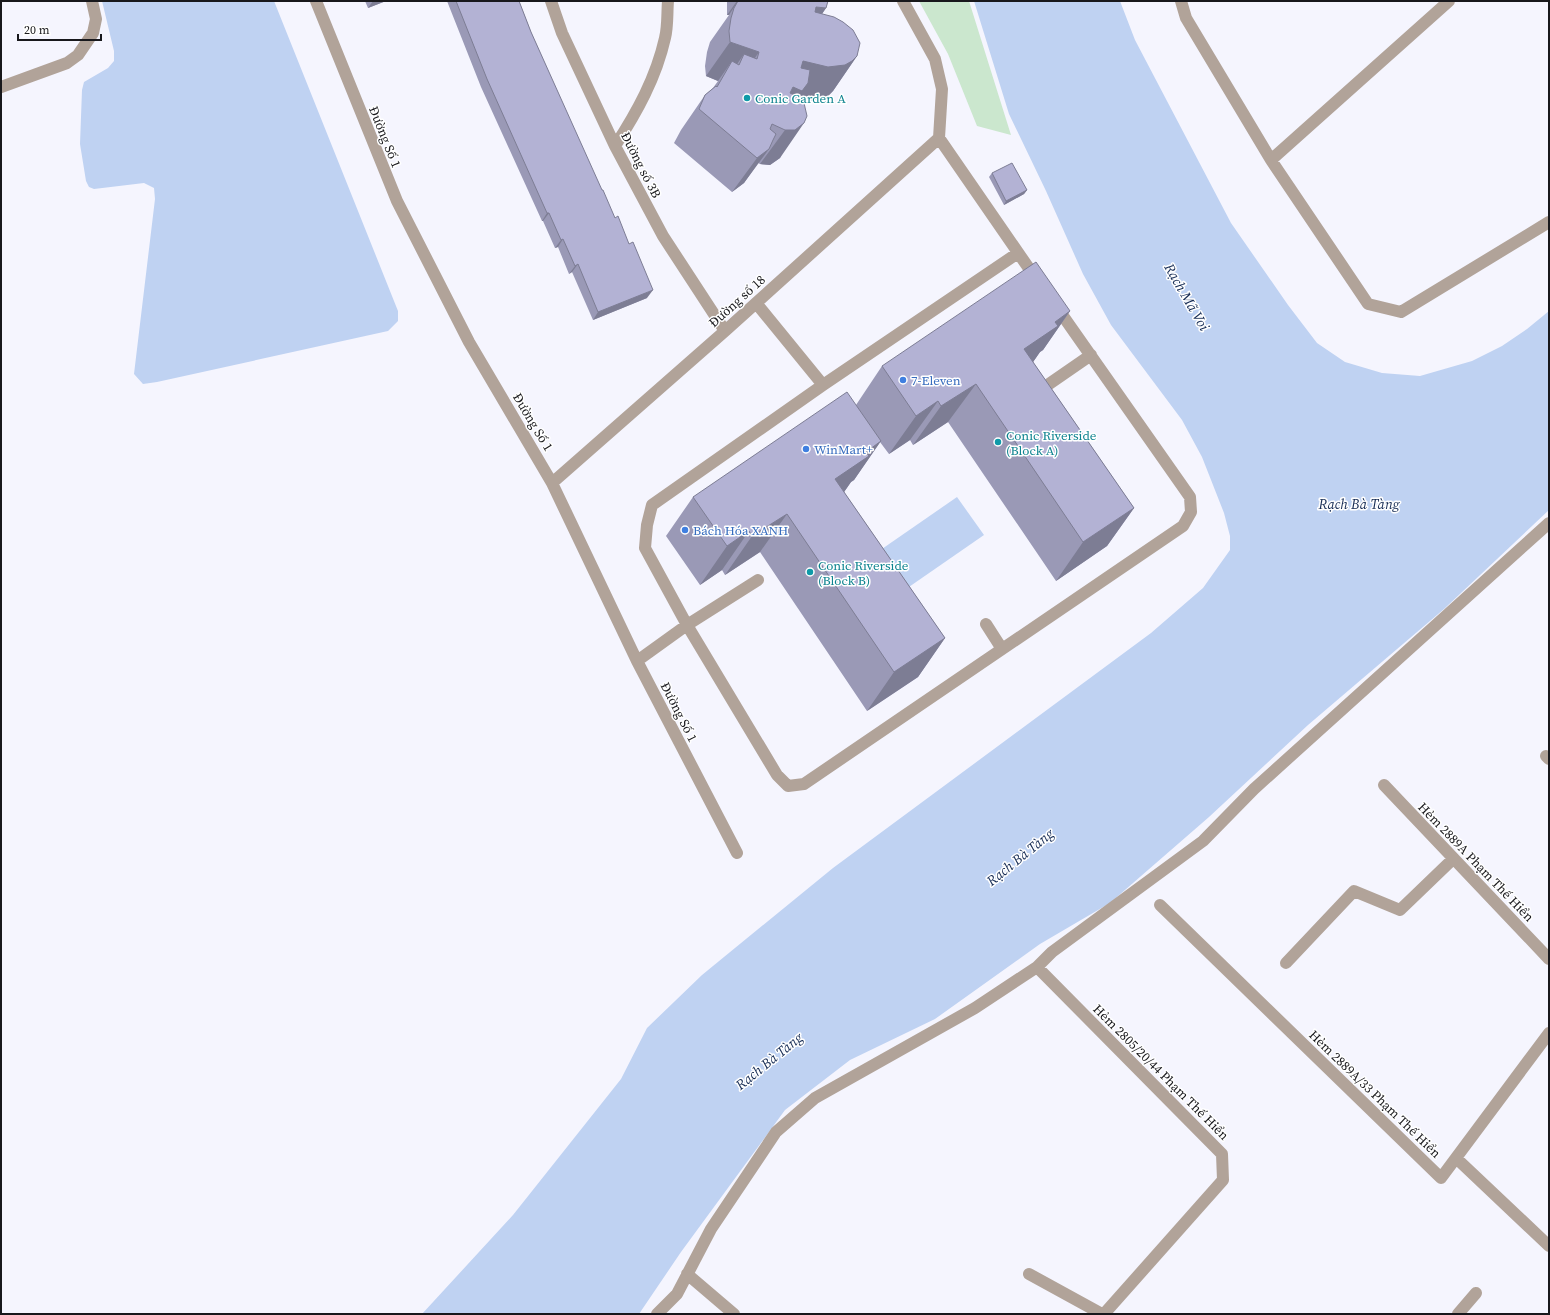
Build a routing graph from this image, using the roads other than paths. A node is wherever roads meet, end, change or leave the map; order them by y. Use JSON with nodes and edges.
{"nodes":[{"id":1,"x":92,"y":1,"type":"edge"},
{"id":2,"x":316,"y":1,"type":"edge"},
{"id":3,"x":551,"y":1,"type":"edge"},
{"id":4,"x":668,"y":1,"type":"edge"},
{"id":5,"x":903,"y":1,"type":"edge"},
{"id":6,"x":1181,"y":1,"type":"edge"},
{"id":7,"x":1449,"y":1,"type":"edge"},
{"id":8,"x":1,"y":87,"type":"edge"},
{"id":9,"x":939,"y":138,"type":"junction"},
{"id":10,"x":615,"y":146,"type":"junction"},
{"id":11,"x":1271,"y":160,"type":"junction"},
{"id":12,"x":1549,"y":222,"type":"edge"},
{"id":13,"x":1018,"y":253,"type":"junction"},
{"id":14,"x":756,"y":303,"type":"junction"},
{"id":15,"x":725,"y":331,"type":"junction"},
{"id":16,"x":1092,"y":356,"type":"junction"},
{"id":17,"x":823,"y":385,"type":"junction"},
{"id":18,"x":1025,"y":401,"type":"edge"},
{"id":19,"x":552,"y":483,"type":"junction"},
{"id":20,"x":1549,"y":523,"type":"edge"},
{"id":21,"x":758,"y":580,"type":"edge"},
{"id":22,"x":986,"y":624,"type":"dead end"},
{"id":23,"x":687,"y":625,"type":"junction"},
{"id":24,"x":1002,"y":649,"type":"junction"},
{"id":25,"x":637,"y":661,"type":"junction"},
{"id":26,"x":1384,"y":785,"type":"dead end"},
{"id":27,"x":737,"y":853,"type":"dead end"},
{"id":28,"x":1454,"y":859,"type":"junction"},
{"id":29,"x":1160,"y":905,"type":"dead end"},
{"id":30,"x":1549,"y":959,"type":"edge"},
{"id":31,"x":1286,"y":963,"type":"dead end"},
{"id":32,"x":1037,"y":967,"type":"junction"},
{"id":33,"x":1549,"y":1033,"type":"edge"},
{"id":34,"x":1456,"y":1158,"type":"junction"},
{"id":35,"x":1549,"y":1246,"type":"edge"},
{"id":36,"x":687,"y":1274,"type":"junction"},
{"id":37,"x":1029,"y":1274,"type":"dead end"},
{"id":38,"x":1476,"y":1293,"type":"dead end"},
{"id":39,"x":657,"y":1314,"type":"edge"},
{"id":40,"x":734,"y":1314,"type":"edge"},
{"id":41,"x":1103,"y":1314,"type":"edge"},
{"id":42,"x":1458,"y":1314,"type":"edge"}],
"edges":[{"from":1,"to":8,"type":"street"},
{"from":2,"to":19,"type":"street","name":"Đường Số 1"},
{"from":3,"to":10,"type":"street","name":"Đường số 3B"},
{"from":4,"to":10,"type":"street"},
{"from":5,"to":9,"type":"street"},
{"from":6,"to":11,"type":"street"},
{"from":7,"to":11,"type":"street"},
{"from":9,"to":13,"type":"street"},
{"from":9,"to":14,"type":"street","name":"Đường số 18"},
{"from":10,"to":15,"type":"street","name":"Đường số 3B"},
{"from":11,"to":12,"type":"street"},
{"from":13,"to":16,"type":"street"},
{"from":13,"to":17,"type":"street"},
{"from":14,"to":15,"type":"street","name":"Đường số 18"},
{"from":14,"to":17,"type":"street"},
{"from":15,"to":19,"type":"street","name":"Đường số 18"},
{"from":16,"to":18,"type":"street"},
{"from":16,"to":24,"type":"street"},
{"from":17,"to":23,"type":"street"},
{"from":19,"to":25,"type":"street","name":"Đường Số 1"},
{"from":20,"to":32,"type":"street"},
{"from":21,"to":23,"type":"street"},
{"from":22,"to":24,"type":"street"},
{"from":23,"to":24,"type":"street"},
{"from":23,"to":25,"type":"street"},
{"from":25,"to":27,"type":"street","name":"Đường Số 1"},
{"from":26,"to":28,"type":"street","name":"Hẻm 2889A Phạm Thế Hiển"},
{"from":28,"to":30,"type":"street","name":"Hẻm 2889A Phạm Thế Hiển"},
{"from":28,"to":31,"type":"street"},
{"from":29,"to":34,"type":"street","name":"Hẻm 2889A/33 Phạm Thế Hiển"},
{"from":32,"to":36,"type":"street"},
{"from":32,"to":41,"type":"street","name":"Hẻm 2805/20/44 Phạm Thế Hiển"},
{"from":33,"to":34,"type":"street","name":"Hẻm 2889A/33 Phạm Thế Hiển"},
{"from":34,"to":35,"type":"street"},
{"from":36,"to":39,"type":"street"},
{"from":36,"to":40,"type":"street"},
{"from":37,"to":41,"type":"street"},
{"from":38,"to":42,"type":"street"}]}
